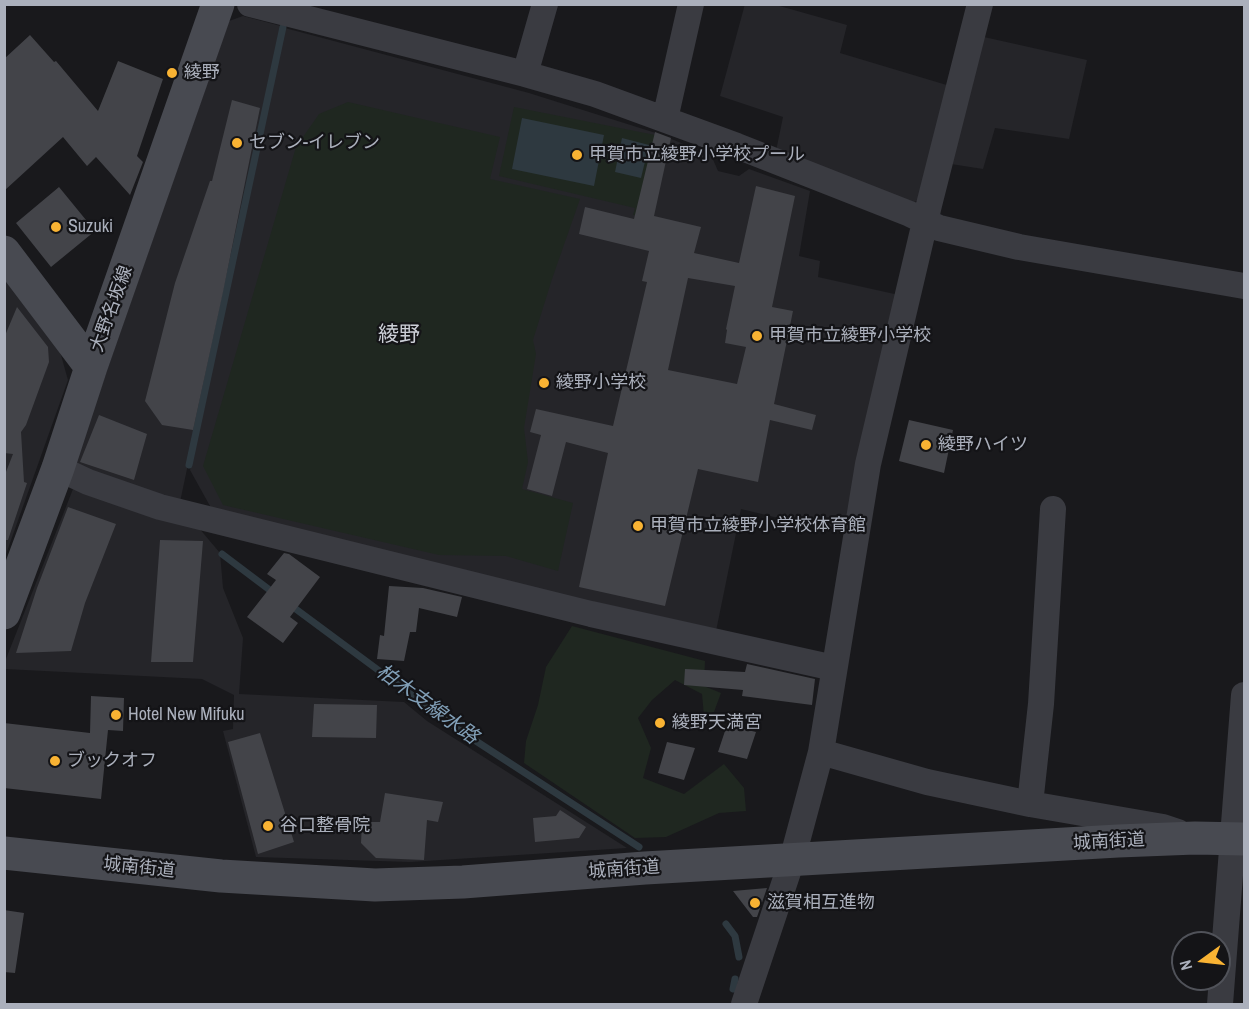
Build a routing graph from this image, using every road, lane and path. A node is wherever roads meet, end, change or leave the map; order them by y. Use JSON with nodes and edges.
{"nodes":[{"id":1,"x":218,"y":4,"type":"edge"},
{"id":2,"x":250,"y":4,"type":"edge"},
{"id":3,"x":545,"y":4,"type":"edge"},
{"id":4,"x":691,"y":4,"type":"edge"},
{"id":5,"x":980,"y":4,"type":"edge"},
{"id":6,"x":525,"y":74,"type":"junction"},
{"id":7,"x":665,"y":119,"type":"junction"},
{"id":8,"x":925,"y":221,"type":"junction"},
{"id":9,"x":4,"y":252,"type":"edge"},
{"id":10,"x":1245,"y":286,"type":"edge"},
{"id":11,"x":91,"y":367,"type":"junction"},
{"id":12,"x":58,"y":468,"type":"junction"},
{"id":13,"x":1053,"y":509,"type":"dead end"},
{"id":14,"x":4,"y":613,"type":"edge"},
{"id":15,"x":834,"y":668,"type":"junction"},
{"id":16,"x":1245,"y":695,"type":"edge"},
{"id":17,"x":821,"y":752,"type":"junction"},
{"id":18,"x":1029,"y":804,"type":"junction"},
{"id":19,"x":1195,"y":838,"type":"junction"},
{"id":20,"x":1239,"y":838,"type":"edge"},
{"id":21,"x":4,"y":853,"type":"edge"},
{"id":22,"x":792,"y":860,"type":"junction"},
{"id":23,"x":744,"y":1005,"type":"edge"},
{"id":24,"x":1220,"y":1005,"type":"edge"}],
"edges":[{"from":1,"to":11,"type":"street","name":"大野名坂線"},
{"from":2,"to":6,"type":"street"},
{"from":3,"to":6,"type":"street"},
{"from":4,"to":7,"type":"street"},
{"from":5,"to":8,"type":"street"},
{"from":6,"to":7,"type":"street"},
{"from":7,"to":8,"type":"street"},
{"from":8,"to":10,"type":"street"},
{"from":8,"to":15,"type":"street"},
{"from":9,"to":11,"type":"street"},
{"from":11,"to":12,"type":"street","name":"大野名坂線"},
{"from":12,"to":14,"type":"street","name":"大野名坂線"},
{"from":12,"to":15,"type":"street"},
{"from":13,"to":18,"type":"street"},
{"from":15,"to":17,"type":"street"},
{"from":16,"to":20,"type":"street"},
{"from":17,"to":18,"type":"street"},
{"from":17,"to":22,"type":"street"},
{"from":18,"to":19,"type":"street"},
{"from":19,"to":20,"type":"street","name":"城南街道"},
{"from":19,"to":22,"type":"street","name":"城南街道"},
{"from":20,"to":24,"type":"street"},
{"from":21,"to":22,"type":"street","name":"城南街道"},
{"from":22,"to":23,"type":"street"}]}
